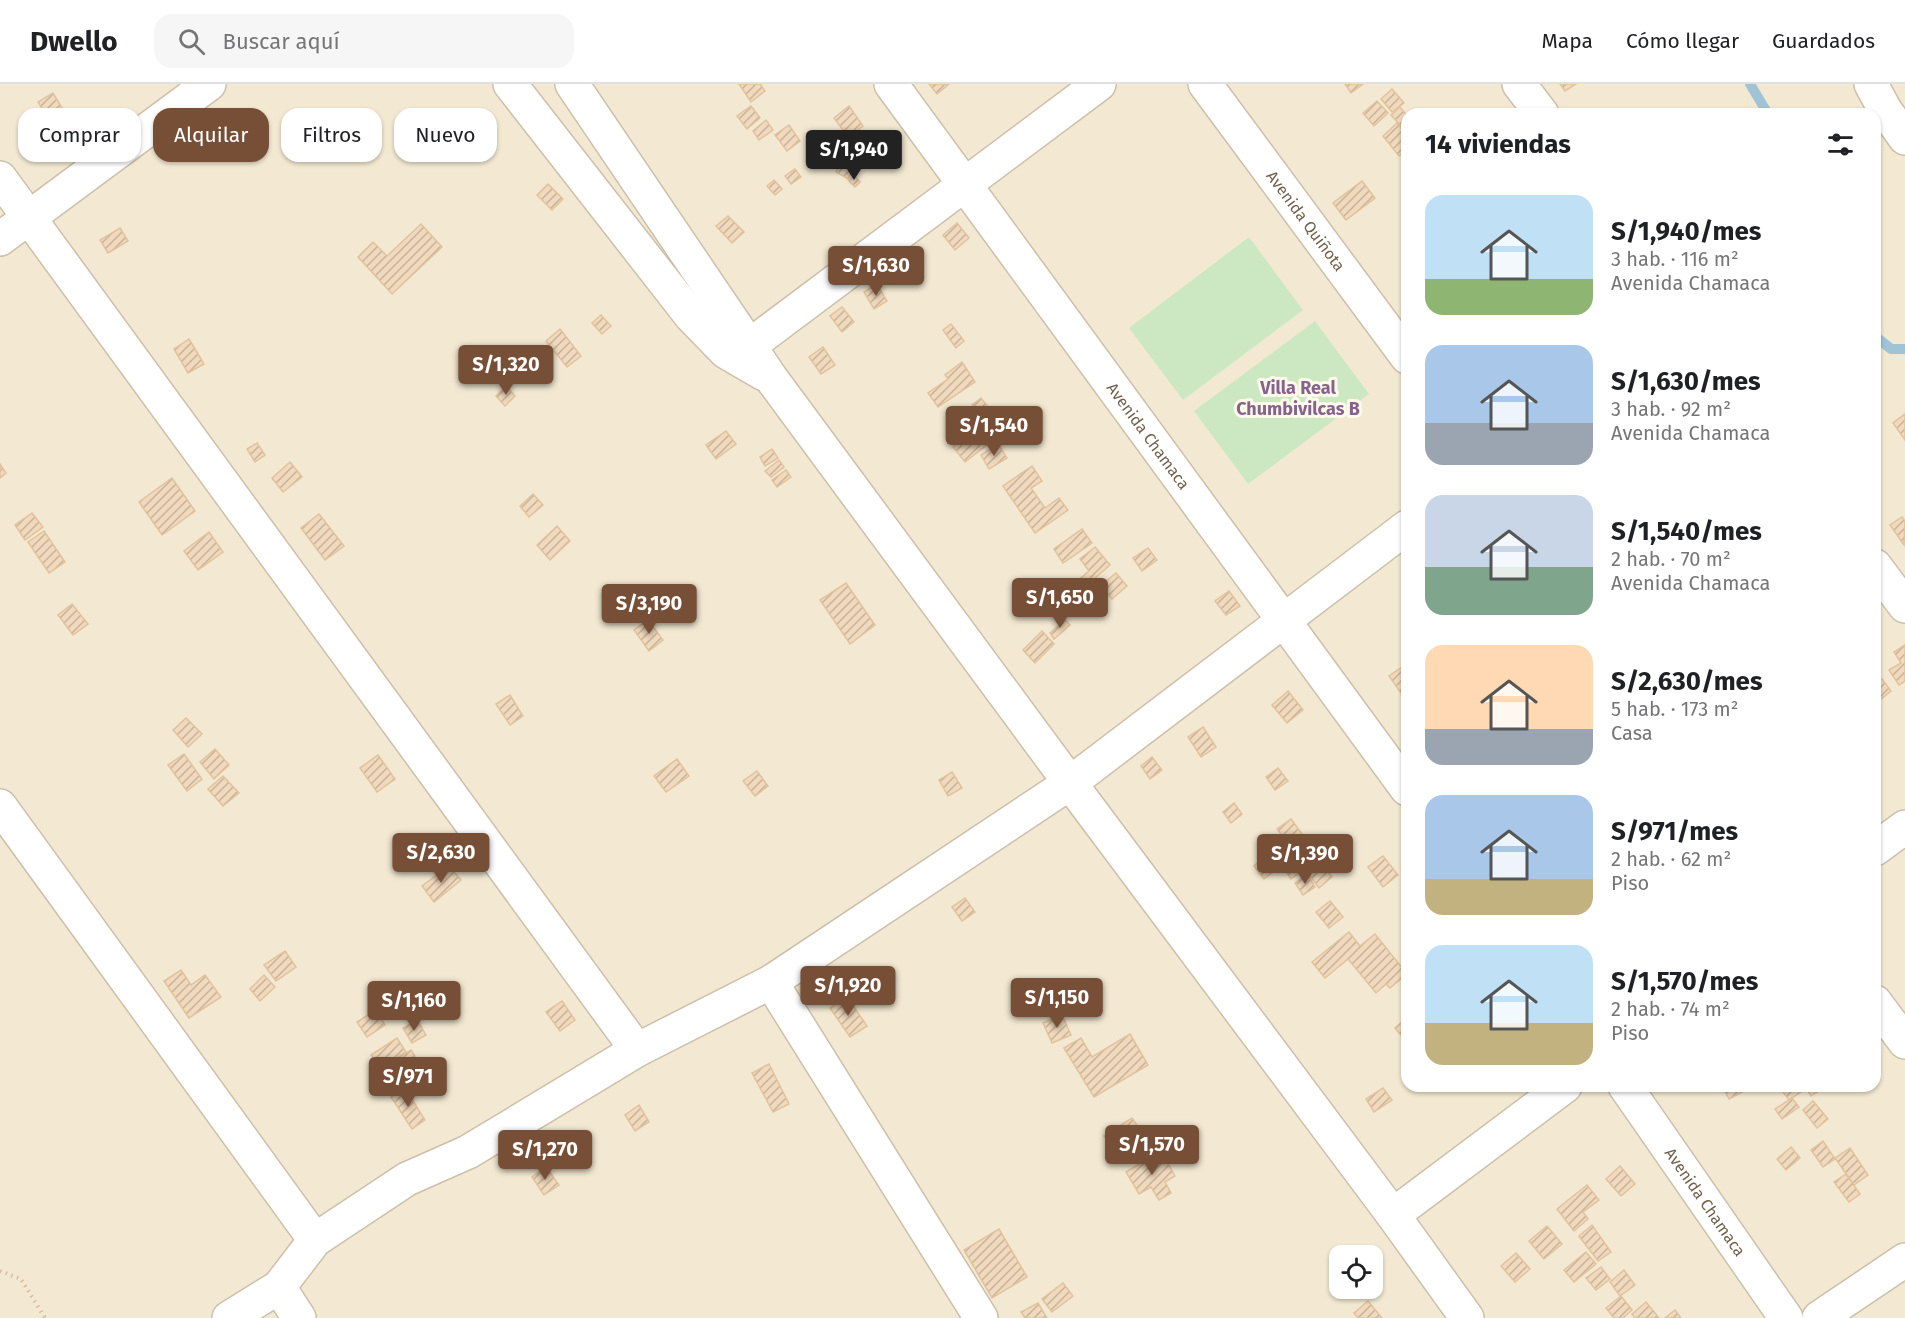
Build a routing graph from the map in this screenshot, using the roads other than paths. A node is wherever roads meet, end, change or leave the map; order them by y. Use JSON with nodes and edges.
{"nodes":[{"id":1,"x":209,"y":84,"type":"edge"},
{"id":2,"x":510,"y":84,"type":"edge"},
{"id":3,"x":572,"y":84,"type":"edge"},
{"id":4,"x":891,"y":84,"type":"edge"},
{"id":5,"x":1099,"y":84,"type":"edge"},
{"id":6,"x":1205,"y":84,"type":"edge"},
{"id":7,"x":1519,"y":84,"type":"edge"},
{"id":8,"x":1871,"y":84,"type":"edge"},
{"id":9,"x":1537,"y":108,"type":"edge"},
{"id":10,"x":1905,"y":138,"type":"edge"},
{"id":11,"x":0,"y":178,"type":"edge"},
{"id":12,"x":965,"y":185,"type":"junction"},
{"id":13,"x":29,"y":217,"type":"junction"},
{"id":14,"x":0,"y":239,"type":"edge"},
{"id":15,"x":749,"y":345,"type":"junction"},
{"id":16,"x":1401,"y":349,"type":"edge"},
{"id":17,"x":771,"y":378,"type":"junction"},
{"id":18,"x":1401,"y":532,"type":"edge"},
{"id":19,"x":1881,"y":574,"type":"edge"},
{"id":20,"x":1905,"y":606,"type":"edge"},
{"id":21,"x":1284,"y":622,"type":"junction"},
{"id":22,"x":1401,"y":781,"type":"edge"},
{"id":23,"x":1070,"y":783,"type":"junction"},
{"id":24,"x":0,"y":806,"type":"edge"},
{"id":25,"x":1905,"y":827,"type":"edge"},
{"id":26,"x":1881,"y":845,"type":"edge"},
{"id":27,"x":771,"y":982,"type":"junction"},
{"id":28,"x":1881,"y":1010,"type":"edge"},
{"id":29,"x":1905,"y":1042,"type":"edge"},
{"id":30,"x":637,"y":1050,"type":"junction"},
{"id":31,"x":1557,"y":1092,"type":"edge"},
{"id":32,"x":1629,"y":1092,"type":"edge"},
{"id":33,"x":1393,"y":1215,"type":"junction"},
{"id":34,"x":315,"y":1240,"type":"junction"},
{"id":35,"x":1905,"y":1260,"type":"edge"},
{"id":36,"x":279,"y":1287,"type":"junction"},
{"id":37,"x":230,"y":1318,"type":"edge"},
{"id":38,"x":299,"y":1318,"type":"edge"},
{"id":39,"x":981,"y":1318,"type":"edge"},
{"id":40,"x":1467,"y":1318,"type":"edge"},
{"id":41,"x":1786,"y":1318,"type":"edge"},
{"id":42,"x":1819,"y":1318,"type":"edge"}],
"edges":[{"from":1,"to":13,"type":"street"},
{"from":2,"to":17,"type":"street"},
{"from":3,"to":15,"type":"street"},
{"from":4,"to":12,"type":"street","name":"Avenida Chamaca"},
{"from":5,"to":12,"type":"street"},
{"from":6,"to":16,"type":"street","name":"Avenida Quiñota"},
{"from":7,"to":9,"type":"street"},
{"from":8,"to":10,"type":"street"},
{"from":11,"to":13,"type":"street"},
{"from":12,"to":15,"type":"street"},
{"from":12,"to":21,"type":"street","name":"Avenida Chamaca"},
{"from":13,"to":14,"type":"street"},
{"from":13,"to":30,"type":"street"},
{"from":15,"to":17,"type":"street"},
{"from":17,"to":23,"type":"street"},
{"from":18,"to":21,"type":"street"},
{"from":19,"to":20,"type":"street"},
{"from":21,"to":22,"type":"street","name":"Avenida Chamaca"},
{"from":21,"to":23,"type":"street"},
{"from":23,"to":27,"type":"street"},
{"from":23,"to":33,"type":"street"},
{"from":24,"to":34,"type":"street"},
{"from":25,"to":26,"type":"street"},
{"from":27,"to":30,"type":"street"},
{"from":27,"to":39,"type":"street"},
{"from":28,"to":29,"type":"street"},
{"from":30,"to":34,"type":"street"},
{"from":31,"to":33,"type":"street"},
{"from":32,"to":41,"type":"street","name":"Avenida Chamaca"},
{"from":33,"to":40,"type":"street"},
{"from":34,"to":36,"type":"street"},
{"from":35,"to":42,"type":"street"},
{"from":36,"to":37,"type":"street"},
{"from":36,"to":38,"type":"street"}]}
